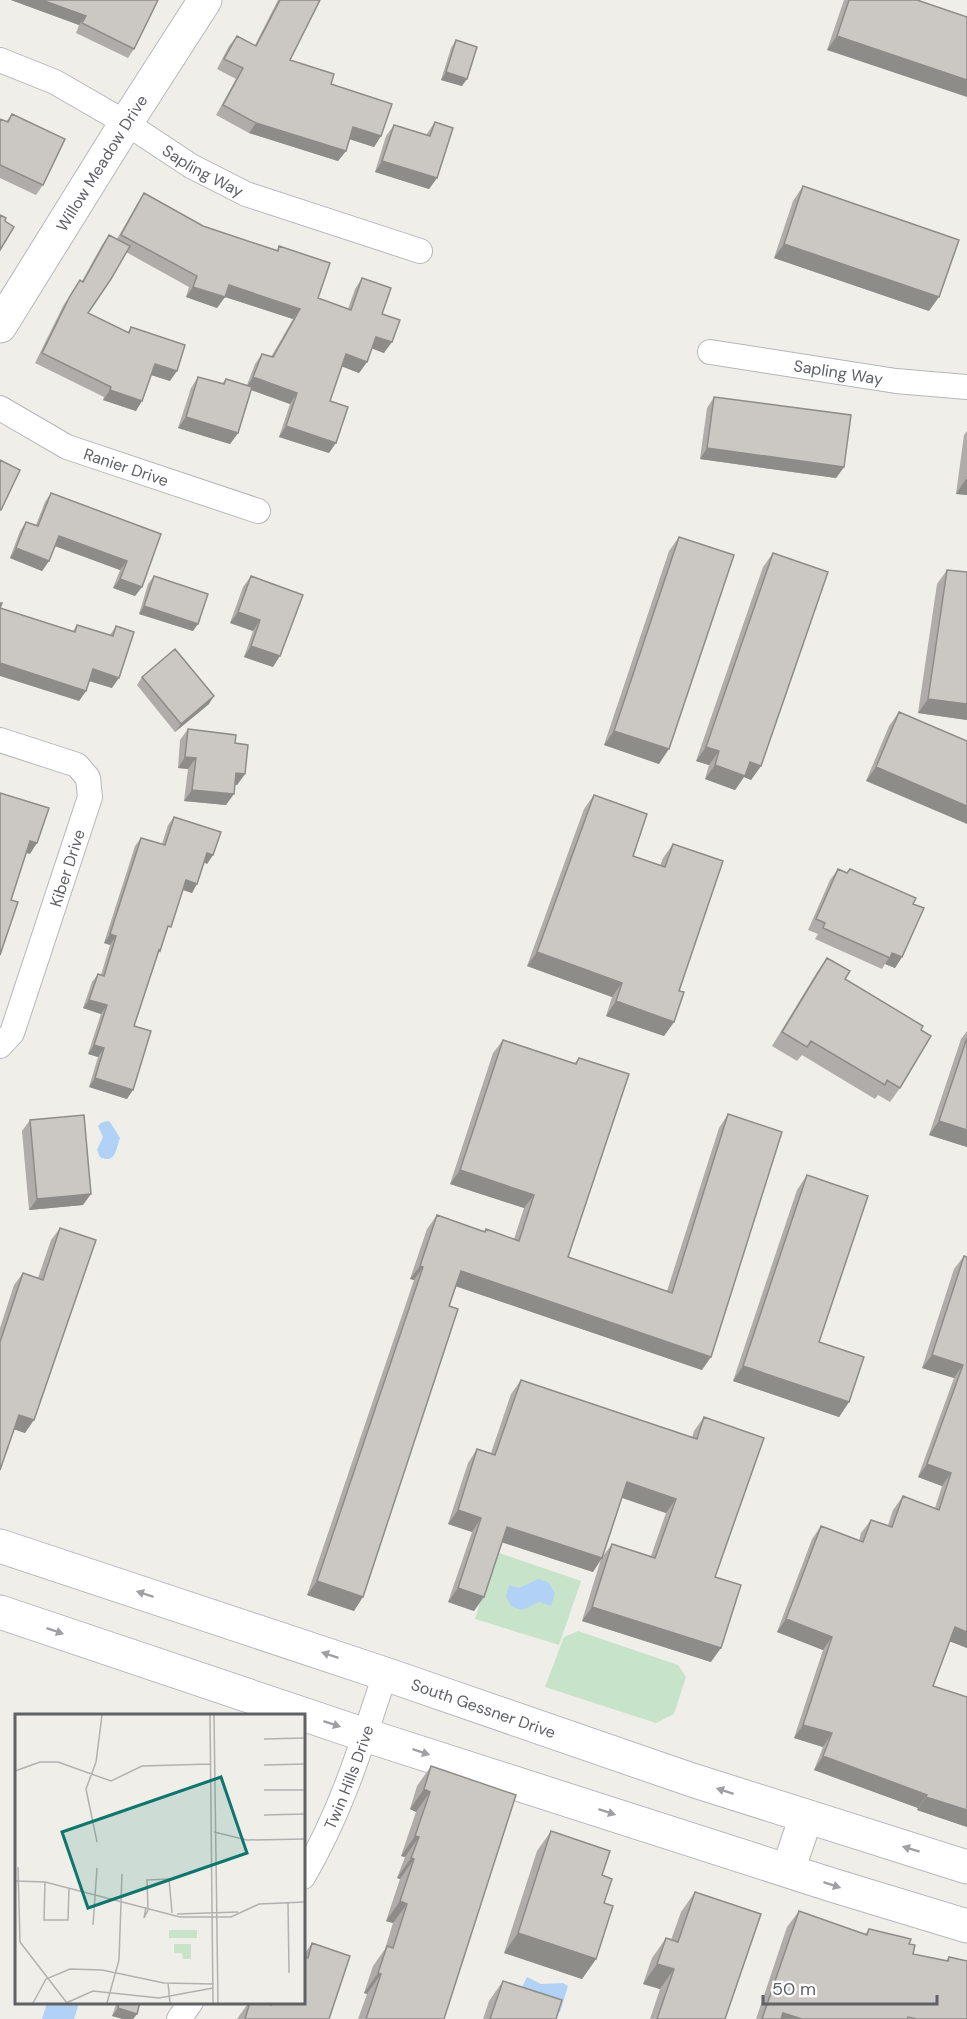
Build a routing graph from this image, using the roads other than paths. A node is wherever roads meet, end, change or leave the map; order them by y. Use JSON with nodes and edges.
{"nodes":[{"id":1,"x":205,"y":0,"type":"edge"},
{"id":2,"x":0,"y":60,"type":"edge"},
{"id":3,"x":126,"y":123,"type":"junction"},
{"id":4,"x":420,"y":251,"type":"dead end"},
{"id":5,"x":0,"y":326,"type":"edge"},
{"id":6,"x":710,"y":352,"type":"dead end"},
{"id":7,"x":967,"y":387,"type":"edge"},
{"id":8,"x":0,"y":408,"type":"edge"},
{"id":9,"x":258,"y":511,"type":"dead end"},
{"id":10,"x":0,"y":740,"type":"edge"},
{"id":11,"x":0,"y":1046,"type":"edge"},
{"id":12,"x":0,"y":1546,"type":"edge"},
{"id":13,"x":0,"y":1612,"type":"edge"},
{"id":14,"x":385,"y":1674,"type":"junction"},
{"id":15,"x":365,"y":1734,"type":"junction"},
{"id":16,"x":806,"y":1817,"type":"junction"},
{"id":17,"x":967,"y":1867,"type":"edge"},
{"id":18,"x":788,"y":1870,"type":"junction"},
{"id":19,"x":304,"y":1875,"type":"edge"},
{"id":20,"x":967,"y":1926,"type":"edge"},
{"id":21,"x":190,"y":2004,"type":"edge"},
{"id":22,"x":179,"y":2019,"type":"edge"}],
"edges":[{"from":1,"to":3,"type":"main road","name":"Willow Meadow Drive"},
{"from":2,"to":3,"type":"street","name":"Sapling Way"},
{"from":3,"to":4,"type":"street","name":"Sapling Way"},
{"from":3,"to":5,"type":"main road","name":"Willow Meadow Drive"},
{"from":6,"to":7,"type":"street","name":"Sapling Way"},
{"from":8,"to":9,"type":"street","name":"Ranier Drive"},
{"from":10,"to":11,"type":"street","name":"Kiber Drive"},
{"from":14,"to":12,"type":"main road","name":"South Gessner Drive","one_way":true},
{"from":13,"to":15,"type":"main road","one_way":true},
{"from":14,"to":15,"type":"street","name":"Twin Hills Drive"},
{"from":16,"to":14,"type":"main road","name":"South Gessner Drive","one_way":true},
{"from":15,"to":18,"type":"main road","one_way":true},
{"from":15,"to":19,"type":"street","name":"Twin Hills Drive"},
{"from":17,"to":16,"type":"main road","name":"South Gessner Drive","one_way":true},
{"from":16,"to":18,"type":"main road"},
{"from":18,"to":20,"type":"main road","one_way":true},
{"from":21,"to":22,"type":"street"}]}
